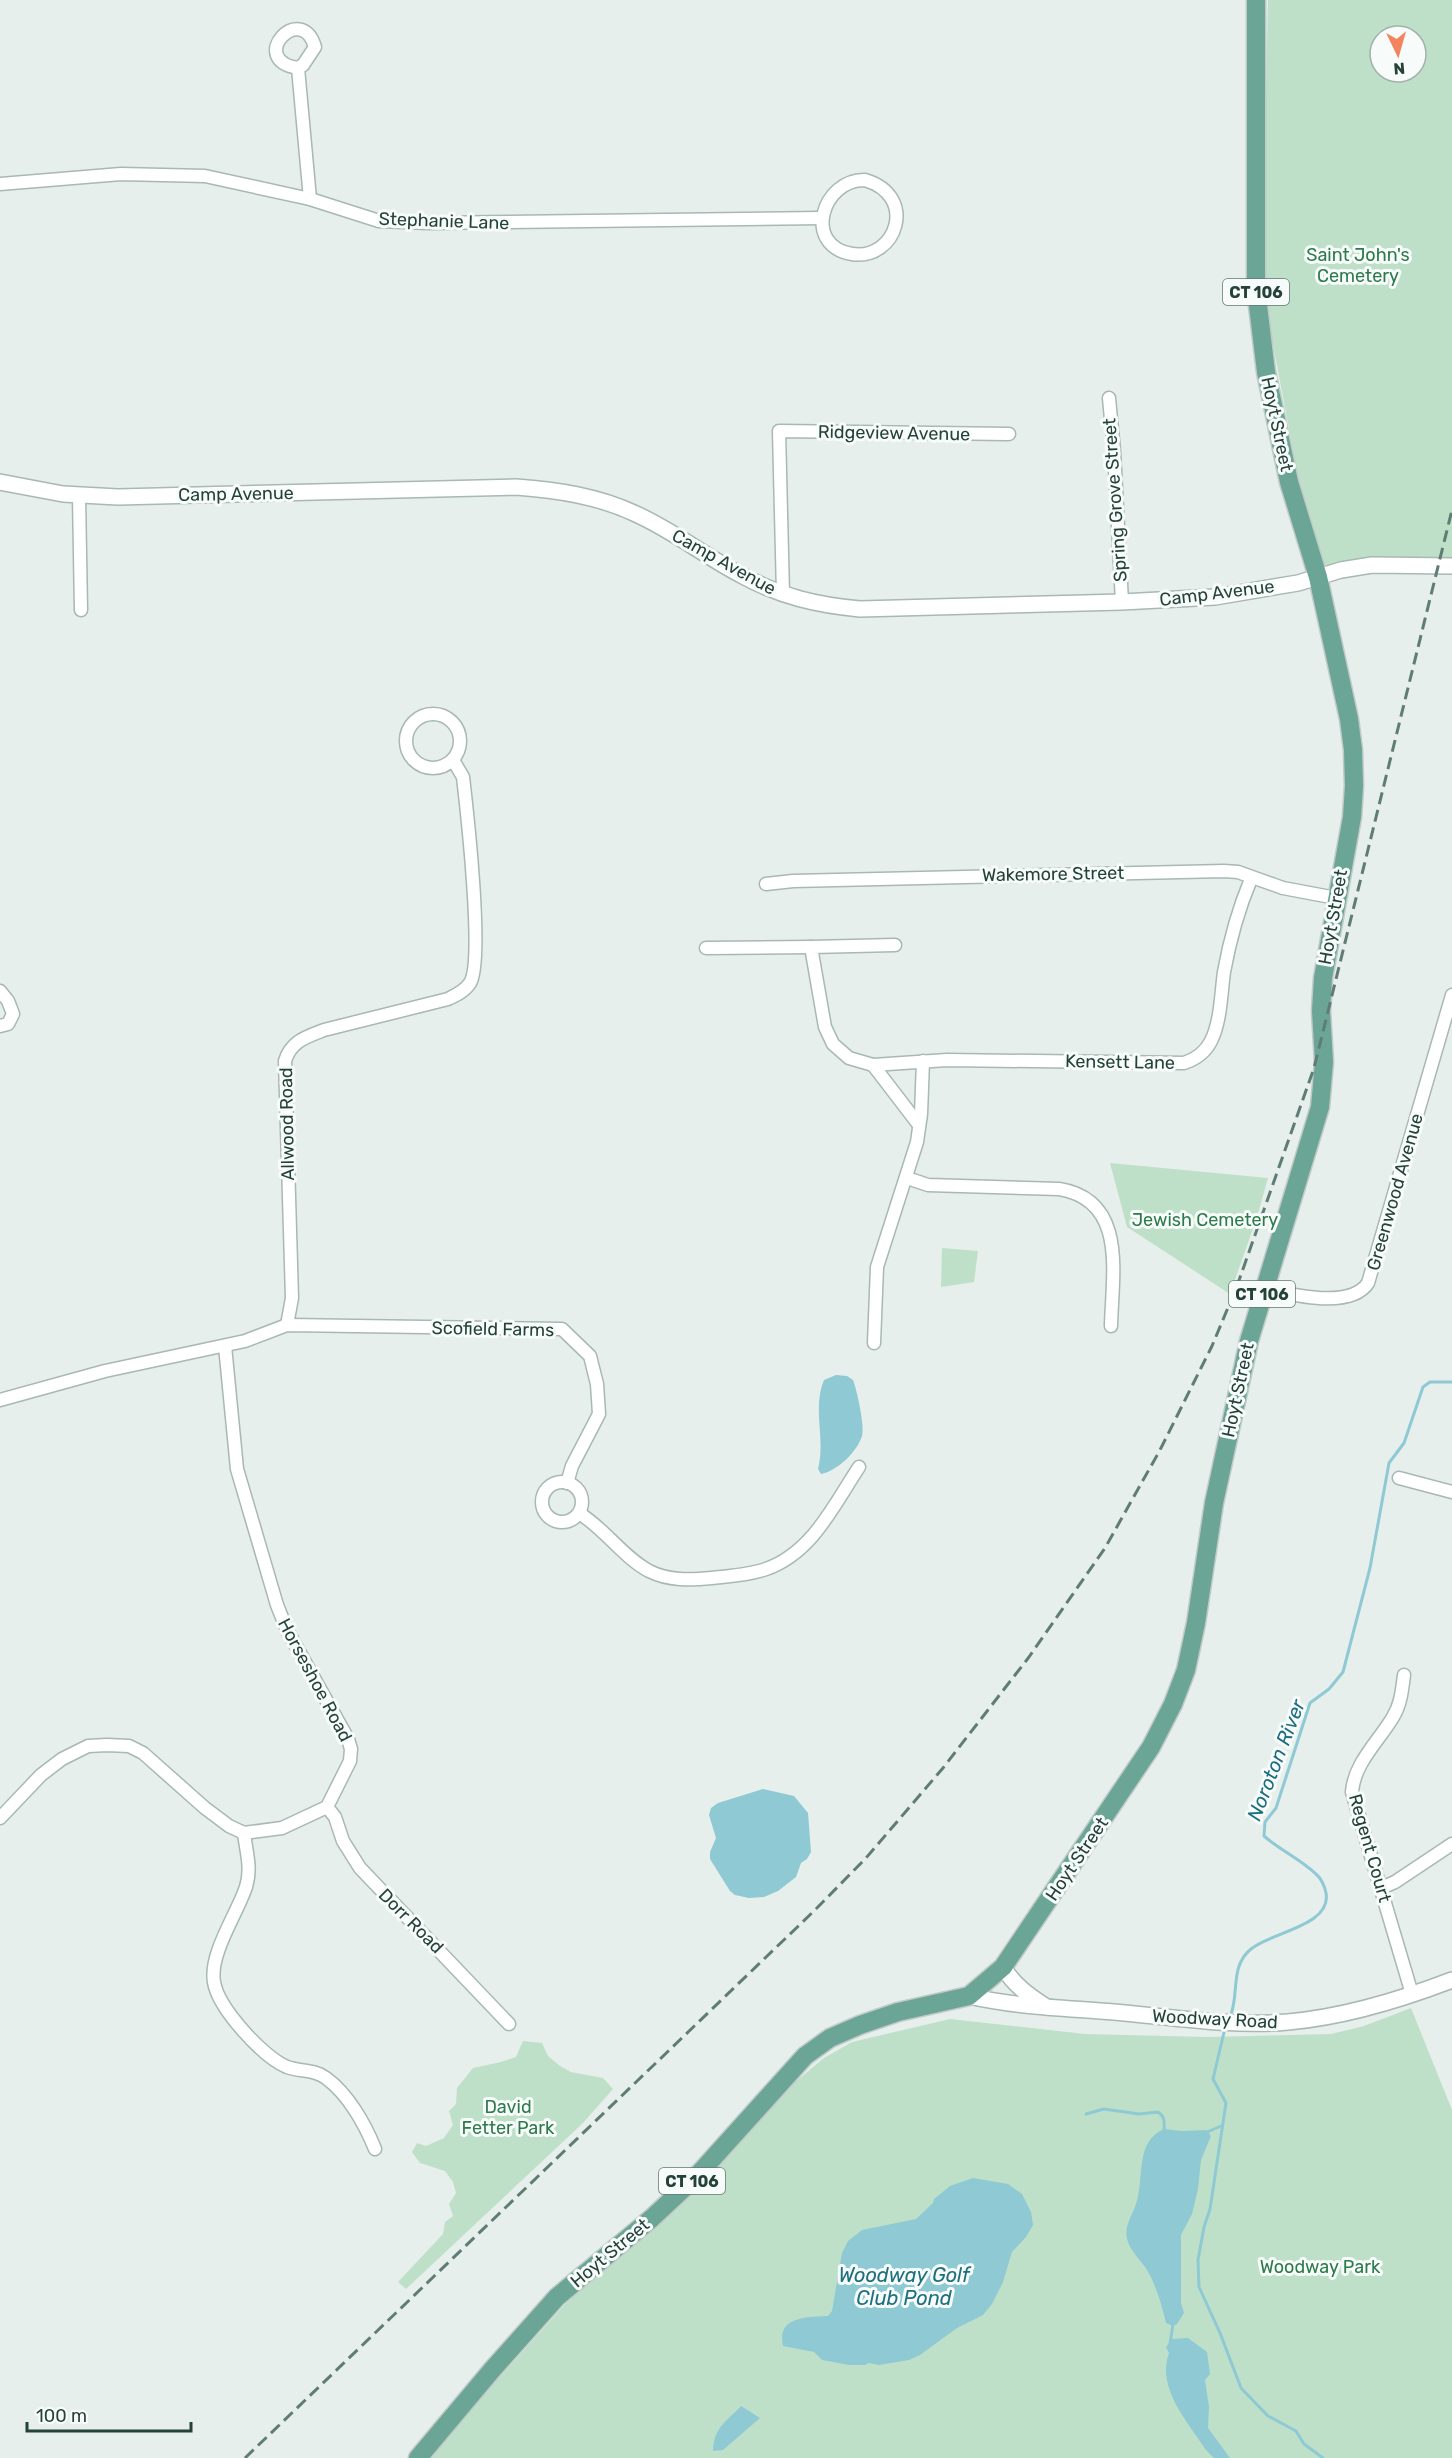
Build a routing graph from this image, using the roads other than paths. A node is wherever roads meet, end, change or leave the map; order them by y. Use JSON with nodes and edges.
{"nodes":[{"id":1,"x":1256,"y":0,"type":"edge"},
{"id":2,"x":298,"y":68,"type":"dead end"},
{"id":3,"x":0,"y":184,"type":"edge"},
{"id":4,"x":310,"y":199,"type":"junction"},
{"id":5,"x":822,"y":218,"type":"junction"},
{"id":6,"x":1109,"y":398,"type":"dead end"},
{"id":7,"x":1009,"y":434,"type":"dead end"},
{"id":8,"x":0,"y":482,"type":"edge"},
{"id":9,"x":79,"y":496,"type":"junction"},
{"id":10,"x":1452,"y":566,"type":"edge"},
{"id":11,"x":1318,"y":577,"type":"junction"},
{"id":12,"x":783,"y":594,"type":"junction"},
{"id":13,"x":1122,"y":602,"type":"junction"},
{"id":14,"x":81,"y":610,"type":"dead end"},
{"id":15,"x":453,"y":760,"type":"junction"},
{"id":16,"x":1251,"y":879,"type":"junction"},
{"id":17,"x":766,"y":884,"type":"dead end"},
{"id":18,"x":1336,"y":898,"type":"junction"},
{"id":19,"x":895,"y":945,"type":"dead end"},
{"id":20,"x":811,"y":947,"type":"junction"},
{"id":21,"x":706,"y":948,"type":"dead end"},
{"id":22,"x":0,"y":991,"type":"edge"},
{"id":23,"x":1452,"y":995,"type":"edge"},
{"id":24,"x":0,"y":1026,"type":"edge"},
{"id":25,"x":923,"y":1060,"type":"junction"},
{"id":26,"x":873,"y":1065,"type":"junction"},
{"id":27,"x":919,"y":1125,"type":"junction"},
{"id":28,"x":907,"y":1178,"type":"junction"},
{"id":29,"x":1264,"y":1289,"type":"junction"},
{"id":30,"x":287,"y":1325,"type":"junction"},
{"id":31,"x":1111,"y":1326,"type":"dead end"},
{"id":32,"x":874,"y":1343,"type":"dead end"},
{"id":33,"x":225,"y":1346,"type":"junction"},
{"id":34,"x":0,"y":1400,"type":"edge"},
{"id":35,"x":859,"y":1467,"type":"dead end"},
{"id":36,"x":1399,"y":1478,"type":"dead end"},
{"id":37,"x":567,"y":1483,"type":"junction"},
{"id":38,"x":1452,"y":1492,"type":"edge"},
{"id":39,"x":579,"y":1513,"type":"junction"},
{"id":40,"x":1404,"y":1676,"type":"dead end"},
{"id":41,"x":327,"y":1807,"type":"junction"},
{"id":42,"x":0,"y":1818,"type":"edge"},
{"id":43,"x":244,"y":1833,"type":"junction"},
{"id":44,"x":1452,"y":1844,"type":"edge"},
{"id":45,"x":1382,"y":1888,"type":"junction"},
{"id":46,"x":1003,"y":1967,"type":"junction"},
{"id":47,"x":1452,"y":1980,"type":"edge"},
{"id":48,"x":1412,"y":1994,"type":"junction"},
{"id":49,"x":969,"y":1996,"type":"junction"},
{"id":50,"x":1045,"y":2006,"type":"junction"},
{"id":51,"x":509,"y":2024,"type":"dead end"},
{"id":52,"x":375,"y":2149,"type":"dead end"},
{"id":53,"x":418,"y":2458,"type":"edge"}],
"edges":[{"from":1,"to":11,"type":"main road","name":"Hoyt Street","number":"CT 106"},
{"from":2,"to":4,"type":"street"},
{"from":3,"to":4,"type":"street","name":"Stephanie Lane"},
{"from":4,"to":5,"type":"street","name":"Stephanie Lane"},
{"from":5,"to":5,"type":"street"},
{"from":6,"to":13,"type":"street","name":"Spring Grove Street"},
{"from":7,"to":12,"type":"street","name":"Ridgeview Avenue"},
{"from":8,"to":9,"type":"street","name":"Camp Avenue"},
{"from":9,"to":12,"type":"street","name":"Camp Avenue"},
{"from":9,"to":14,"type":"street"},
{"from":10,"to":11,"type":"street","name":"Camp Avenue"},
{"from":11,"to":13,"type":"street","name":"Camp Avenue"},
{"from":11,"to":18,"type":"main road","name":"Hoyt Street","number":"CT 106"},
{"from":12,"to":13,"type":"street","name":"Camp Avenue"},
{"from":15,"to":15,"type":"street"},
{"from":15,"to":30,"type":"street","name":"Allwood Road"},
{"from":16,"to":17,"type":"street","name":"Wakemore Street"},
{"from":16,"to":18,"type":"street","name":"Wakemore Street"},
{"from":16,"to":25,"type":"street","name":"Kensett Lane"},
{"from":18,"to":29,"type":"main road","name":"Hoyt Street","number":"CT 106"},
{"from":19,"to":20,"type":"street"},
{"from":20,"to":21,"type":"street"},
{"from":20,"to":26,"type":"street","name":"Kensett Lane"},
{"from":22,"to":24,"type":"street"},
{"from":23,"to":29,"type":"street","name":"Greenwood Avenue"},
{"from":25,"to":26,"type":"street","name":"Kensett Lane"},
{"from":25,"to":27,"type":"street"},
{"from":26,"to":27,"type":"street"},
{"from":27,"to":28,"type":"street"},
{"from":28,"to":31,"type":"street"},
{"from":28,"to":32,"type":"street"},
{"from":29,"to":46,"type":"main road","name":"Hoyt Street","number":"CT 106"},
{"from":30,"to":33,"type":"street"},
{"from":30,"to":37,"type":"street","name":"Scofield Farms"},
{"from":33,"to":34,"type":"street"},
{"from":33,"to":41,"type":"street","name":"Horseshoe Road"},
{"from":35,"to":39,"type":"street"},
{"from":36,"to":38,"type":"street"},
{"from":37,"to":39,"type":"street"},
{"from":37,"to":39,"type":"street"},
{"from":40,"to":45,"type":"street","name":"Regent Court"},
{"from":41,"to":43,"type":"street"},
{"from":41,"to":51,"type":"street","name":"Dorr Road"},
{"from":42,"to":43,"type":"street"},
{"from":43,"to":52,"type":"street"},
{"from":44,"to":45,"type":"street"},
{"from":45,"to":48,"type":"street","name":"Regent Court"},
{"from":46,"to":49,"type":"main road","name":"Hoyt Street","number":"CT 106"},
{"from":46,"to":50,"type":"street","name":"Woodway Road"},
{"from":47,"to":48,"type":"street","name":"Woodway Road"},
{"from":48,"to":50,"type":"street","name":"Woodway Road"},
{"from":49,"to":50,"type":"street","name":"Woodway Road"},
{"from":49,"to":53,"type":"main road","name":"Hoyt Street","number":"CT 106"}]}
